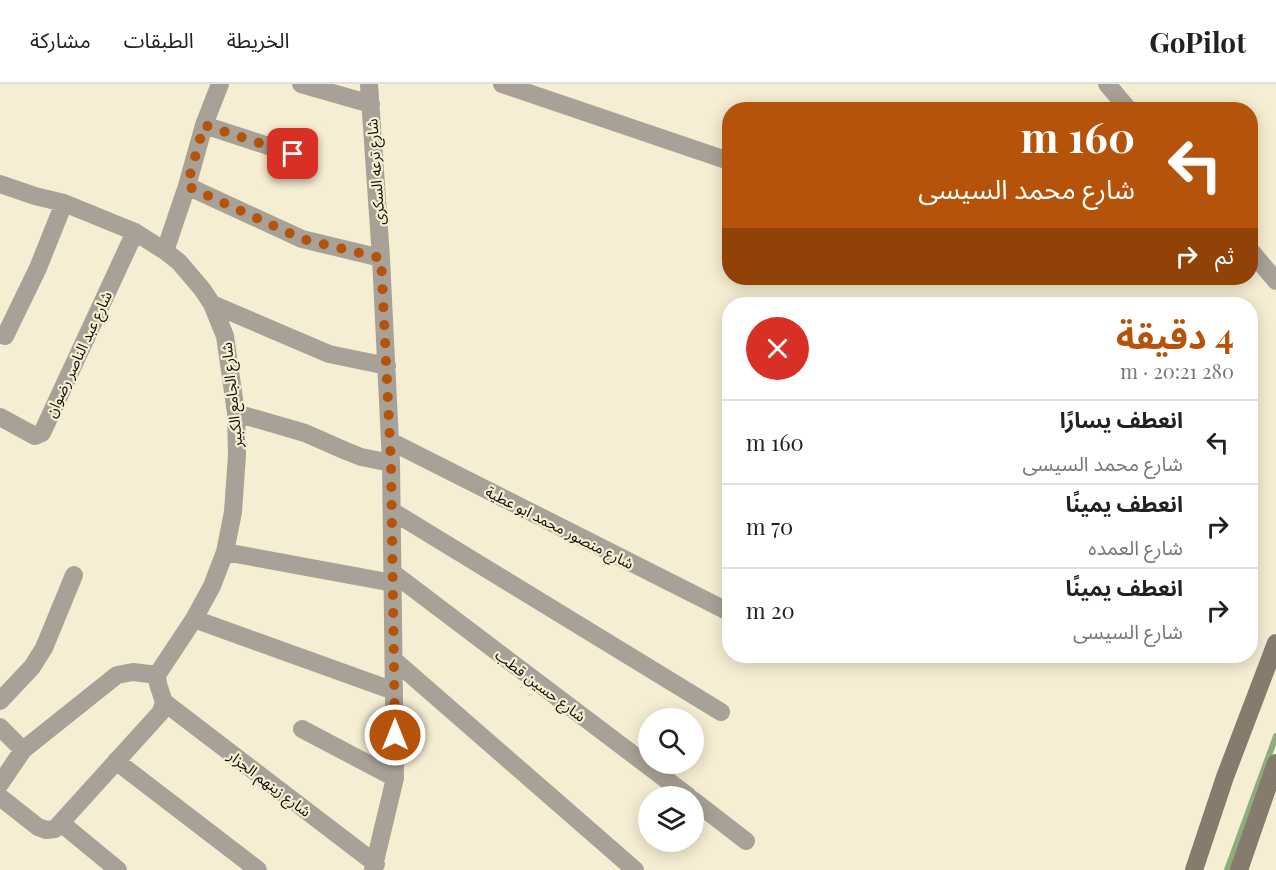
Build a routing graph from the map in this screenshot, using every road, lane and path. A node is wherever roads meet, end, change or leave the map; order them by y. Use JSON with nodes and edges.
{"nodes":[{"id":1,"x":220,"y":84,"type":"edge"},
{"id":2,"x":302,"y":84,"type":"edge"},
{"id":3,"x":369,"y":84,"type":"edge"},
{"id":4,"x":502,"y":84,"type":"edge"},
{"id":5,"x":1107,"y":84,"type":"edge"},
{"id":6,"x":1122,"y":102,"type":"edge"},
{"id":7,"x":370,"y":104,"type":"junction"},
{"id":8,"x":204,"y":125,"type":"junction"},
{"id":9,"x":293,"y":154,"type":"dead end"},
{"id":10,"x":722,"y":159,"type":"edge"},
{"id":11,"x":0,"y":184,"type":"edge"},
{"id":12,"x":187,"y":186,"type":"junction"},
{"id":13,"x":64,"y":203,"type":"junction"},
{"id":14,"x":135,"y":232,"type":"junction"},
{"id":15,"x":165,"y":252,"type":"junction"},
{"id":16,"x":381,"y":258,"type":"junction"},
{"id":17,"x":1258,"y":260,"type":"edge"},
{"id":18,"x":1276,"y":281,"type":"edge"},
{"id":19,"x":212,"y":304,"type":"junction"},
{"id":20,"x":5,"y":336,"type":"dead end"},
{"id":21,"x":387,"y":366,"type":"junction"},
{"id":22,"x":236,"y":413,"type":"junction"},
{"id":23,"x":0,"y":417,"type":"edge"},
{"id":24,"x":390,"y":441,"type":"junction"},
{"id":25,"x":391,"y":463,"type":"junction"},
{"id":26,"x":392,"y":511,"type":"junction"},
{"id":27,"x":225,"y":552,"type":"junction"},
{"id":28,"x":74,"y":575,"type":"dead end"},
{"id":29,"x":393,"y":578,"type":"junction"},
{"id":30,"x":722,"y":608,"type":"edge"},
{"id":31,"x":194,"y":619,"type":"junction"},
{"id":32,"x":1276,"y":643,"type":"edge"},
{"id":33,"x":394,"y":660,"type":"junction"},
{"id":34,"x":157,"y":675,"type":"junction"},
{"id":35,"x":394,"y":691,"type":"junction"},
{"id":36,"x":0,"y":701,"type":"edge"},
{"id":37,"x":164,"y":702,"type":"junction"},
{"id":38,"x":721,"y":712,"type":"dead end"},
{"id":39,"x":0,"y":727,"type":"edge"},
{"id":40,"x":302,"y":729,"type":"dead end"},
{"id":41,"x":23,"y":750,"type":"junction"},
{"id":42,"x":116,"y":761,"type":"junction"},
{"id":43,"x":1276,"y":764,"type":"edge"},
{"id":44,"x":395,"y":778,"type":"junction"},
{"id":45,"x":0,"y":784,"type":"edge"},
{"id":46,"x":674,"y":786,"type":"edge"},
{"id":47,"x":0,"y":797,"type":"edge"},
{"id":48,"x":704,"y":809,"type":"edge"},
{"id":49,"x":61,"y":823,"type":"junction"},
{"id":50,"x":746,"y":841,"type":"dead end"},
{"id":51,"x":374,"y":867,"type":"edge"},
{"id":52,"x":118,"y":870,"type":"edge"},
{"id":53,"x":258,"y":870,"type":"edge"},
{"id":54,"x":635,"y":870,"type":"edge"},
{"id":55,"x":1194,"y":870,"type":"edge"},
{"id":56,"x":1239,"y":870,"type":"edge"}],
"edges":[{"from":1,"to":8,"type":"street"},
{"from":2,"to":7,"type":"street"},
{"from":3,"to":7,"type":"street","name":"شارع ترعه السكرى"},
{"from":4,"to":10,"type":"street"},
{"from":5,"to":6,"type":"street"},
{"from":7,"to":16,"type":"street","name":"شارع ترعه السكرى"},
{"from":8,"to":9,"type":"street"},
{"from":8,"to":12,"type":"street"},
{"from":11,"to":13,"type":"street","name":"شارع الجامع الكبير"},
{"from":12,"to":15,"type":"street"},
{"from":12,"to":16,"type":"street"},
{"from":13,"to":14,"type":"street","name":"شارع الجامع الكبير"},
{"from":13,"to":20,"type":"street"},
{"from":14,"to":15,"type":"street","name":"شارع الجامع الكبير"},
{"from":14,"to":23,"type":"street","name":"شارع عبد الناصر رضوان"},
{"from":15,"to":19,"type":"street","name":"شارع الجامع الكبير"},
{"from":16,"to":21,"type":"street","name":"شارع ترعه السكرى"},
{"from":17,"to":18,"type":"street"},
{"from":19,"to":21,"type":"street"},
{"from":19,"to":22,"type":"street","name":"شارع الجامع الكبير"},
{"from":21,"to":24,"type":"street","name":"شارع ترعه السكرى"},
{"from":22,"to":25,"type":"street"},
{"from":22,"to":27,"type":"street","name":"شارع الجامع الكبير"},
{"from":24,"to":25,"type":"street","name":"شارع ترعه السكرى"},
{"from":24,"to":30,"type":"street","name":"شارع منصور محمد ابو عطية"},
{"from":25,"to":26,"type":"street","name":"شارع ترعه السكرى"},
{"from":26,"to":29,"type":"street","name":"شارع ترعه السكرى"},
{"from":26,"to":38,"type":"street"},
{"from":27,"to":29,"type":"street"},
{"from":27,"to":31,"type":"street","name":"شارع الجامع الكبير"},
{"from":28,"to":36,"type":"street"},
{"from":29,"to":33,"type":"street","name":"شارع ترعه السكرى"},
{"from":29,"to":46,"type":"street","name":"شارع حسين قطب"},
{"from":31,"to":34,"type":"street","name":"شارع الجامع الكبير"},
{"from":31,"to":35,"type":"street"},
{"from":32,"to":55,"type":"street"},
{"from":33,"to":35,"type":"street","name":"شارع ترعه السكرى"},
{"from":33,"to":54,"type":"street"},
{"from":34,"to":37,"type":"street"},
{"from":34,"to":41,"type":"street"},
{"from":35,"to":44,"type":"street","name":"شارع ترعه السكرى"},
{"from":37,"to":42,"type":"street"},
{"from":37,"to":51,"type":"street","name":"شارع زينهم الجزار"},
{"from":39,"to":41,"type":"street"},
{"from":40,"to":44,"type":"street"},
{"from":41,"to":45,"type":"street"},
{"from":42,"to":49,"type":"street"},
{"from":42,"to":53,"type":"street"},
{"from":43,"to":56,"type":"street"},
{"from":44,"to":51,"type":"street","name":"شارع ترعه السكرى"},
{"from":47,"to":49,"type":"street"},
{"from":48,"to":50,"type":"street"},
{"from":49,"to":52,"type":"street"}]}
